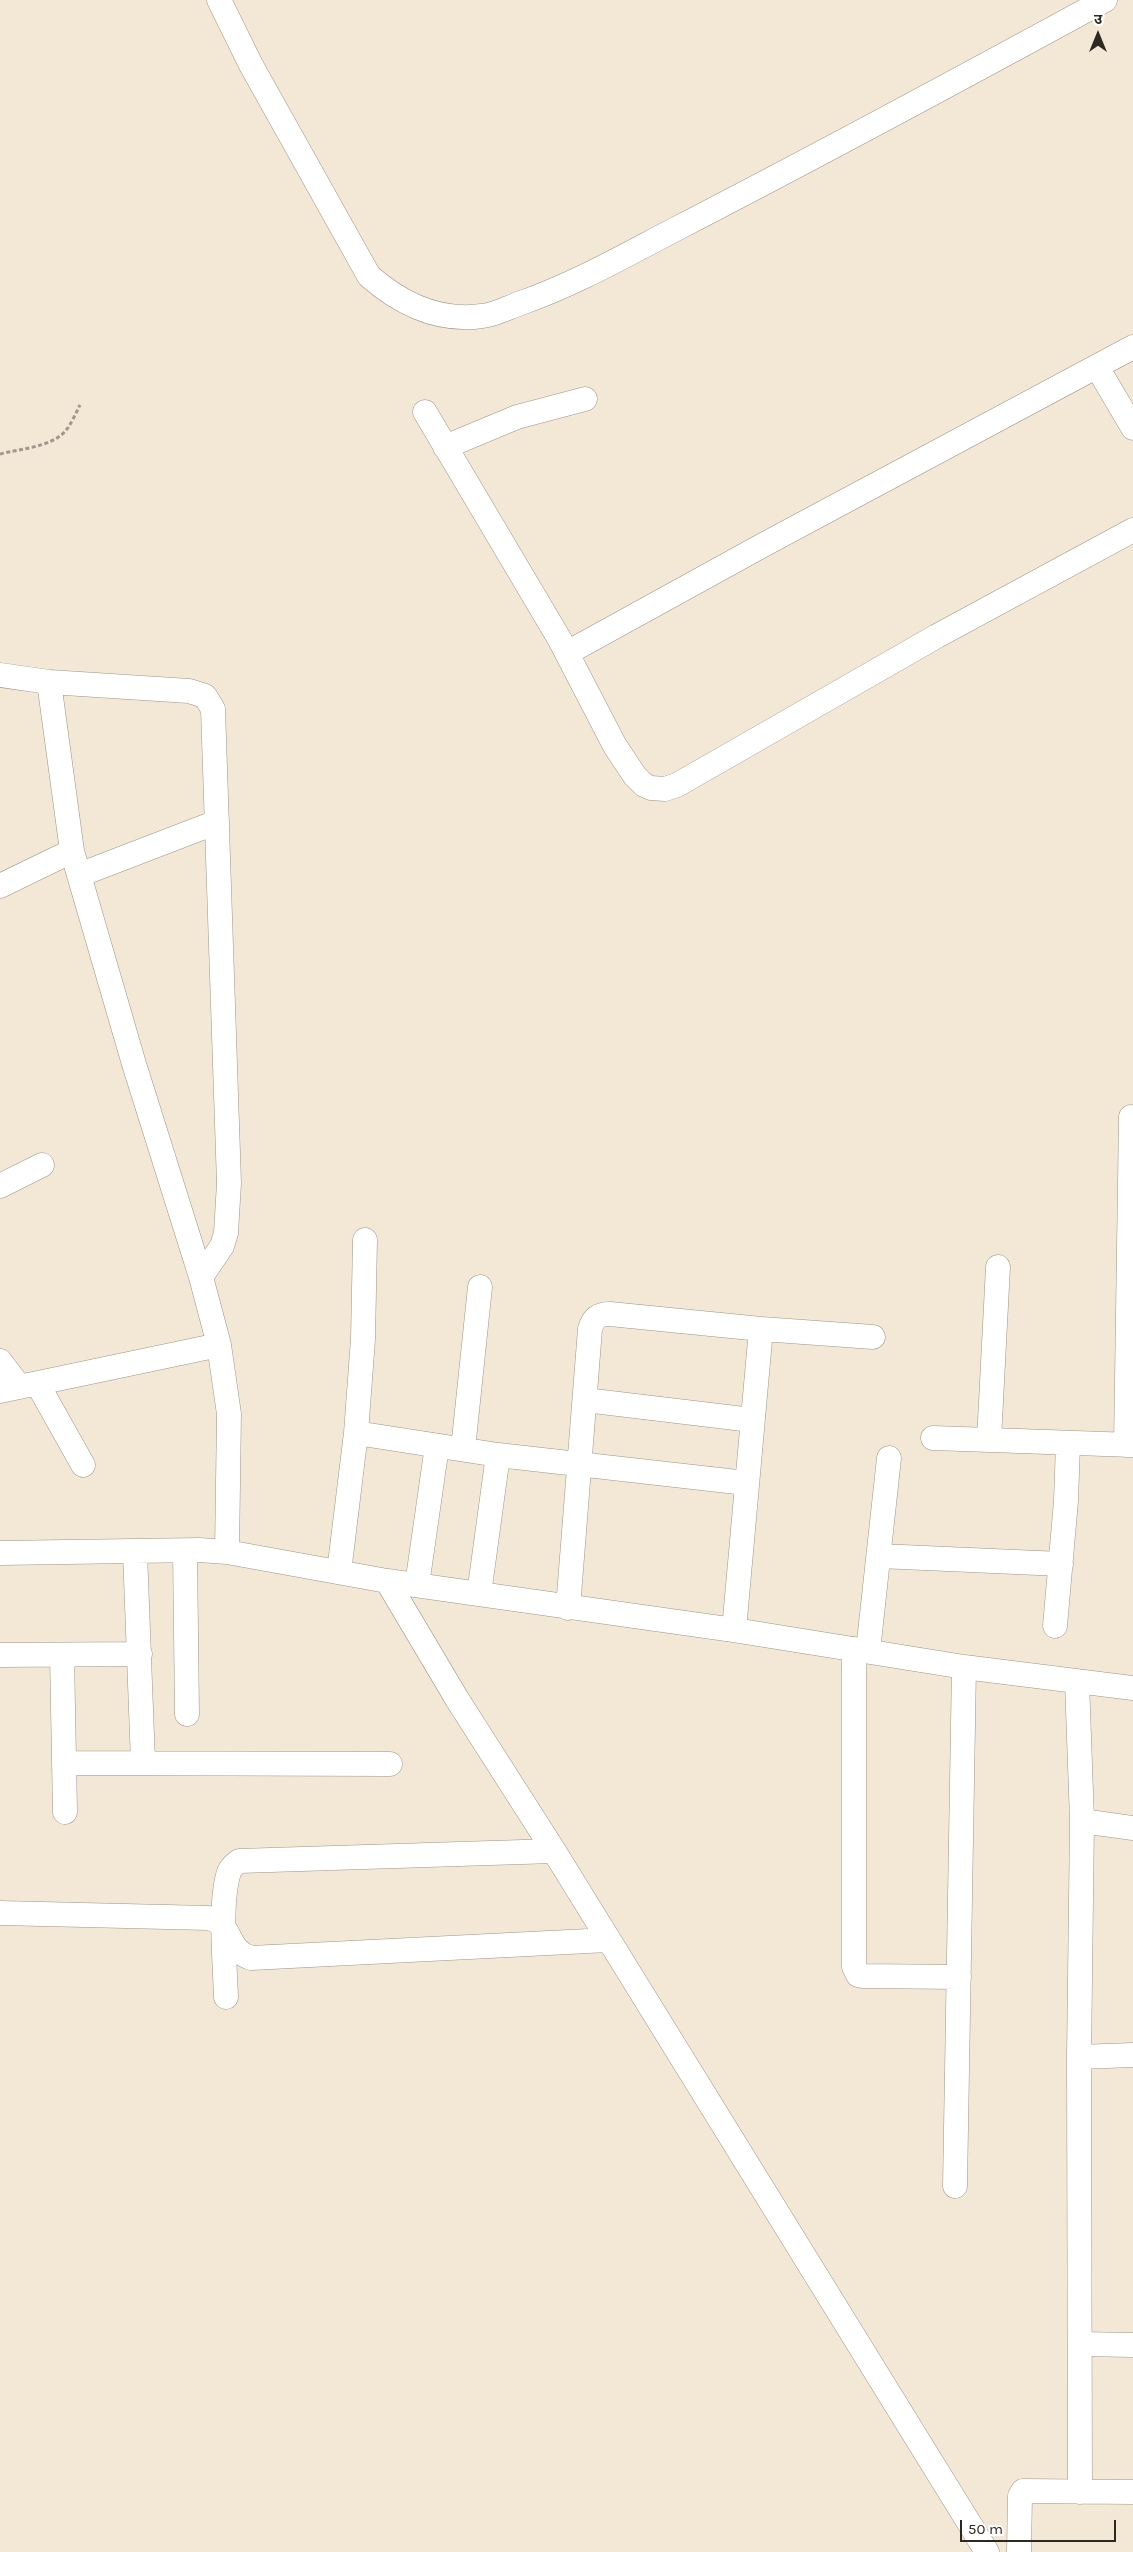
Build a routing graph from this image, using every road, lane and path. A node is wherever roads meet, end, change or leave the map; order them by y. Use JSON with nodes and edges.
{"nodes":[{"id":1,"x":219,"y":0,"type":"edge"},
{"id":2,"x":1105,"y":0,"type":"edge"},
{"id":3,"x":1133,"y":347,"type":"edge"},
{"id":4,"x":1098,"y":367,"type":"junction"},
{"id":5,"x":585,"y":399,"type":"dead end"},
{"id":6,"x":80,"y":405,"type":"dead end"},
{"id":7,"x":425,"y":412,"type":"dead end"},
{"id":8,"x":1133,"y":428,"type":"edge"},
{"id":9,"x":445,"y":447,"type":"junction"},
{"id":10,"x":0,"y":454,"type":"edge"},
{"id":11,"x":1133,"y":530,"type":"edge"},
{"id":12,"x":567,"y":653,"type":"junction"},
{"id":13,"x":0,"y":675,"type":"edge"},
{"id":14,"x":49,"y":682,"type":"junction"},
{"id":15,"x":216,"y":822,"type":"junction"},
{"id":16,"x":72,"y":851,"type":"junction"},
{"id":17,"x":79,"y":876,"type":"junction"},
{"id":18,"x":0,"y":886,"type":"edge"},
{"id":19,"x":1131,"y":1117,"type":"dead end"},
{"id":20,"x":42,"y":1165,"type":"dead end"},
{"id":21,"x":0,"y":1186,"type":"edge"},
{"id":22,"x":365,"y":1240,"type":"dead end"},
{"id":23,"x":998,"y":1267,"type":"dead end"},
{"id":24,"x":201,"y":1276,"type":"junction"},
{"id":25,"x":480,"y":1287,"type":"dead end"},
{"id":26,"x":761,"y":1329,"type":"junction"},
{"id":27,"x":873,"y":1337,"type":"dead end"},
{"id":28,"x":219,"y":1345,"type":"junction"},
{"id":29,"x":0,"y":1361,"type":"edge"},
{"id":30,"x":19,"y":1387,"type":"edge"},
{"id":31,"x":585,"y":1400,"type":"junction"},
{"id":32,"x":752,"y":1420,"type":"junction"},
{"id":33,"x":356,"y":1433,"type":"junction"},
{"id":34,"x":933,"y":1438,"type":"dead end"},
{"id":35,"x":989,"y":1440,"type":"junction"},
{"id":36,"x":1068,"y":1444,"type":"junction"},
{"id":37,"x":1130,"y":1445,"type":"edge"},
{"id":38,"x":437,"y":1446,"type":"junction"},
{"id":39,"x":462,"y":1449,"type":"junction"},
{"id":40,"x":498,"y":1455,"type":"junction"},
{"id":41,"x":889,"y":1458,"type":"dead end"},
{"id":42,"x":579,"y":1464,"type":"junction"},
{"id":43,"x":83,"y":1465,"type":"dead end"},
{"id":44,"x":746,"y":1483,"type":"junction"},
{"id":45,"x":184,"y":1551,"type":"junction"},
{"id":46,"x":135,"y":1552,"type":"junction"},
{"id":47,"x":227,"y":1552,"type":"junction"},
{"id":48,"x":0,"y":1553,"type":"edge"},
{"id":49,"x":879,"y":1556,"type":"junction"},
{"id":50,"x":1061,"y":1564,"type":"junction"},
{"id":51,"x":339,"y":1572,"type":"junction"},
{"id":52,"x":387,"y":1581,"type":"junction"},
{"id":53,"x":417,"y":1585,"type":"junction"},
{"id":54,"x":478,"y":1594,"type":"junction"},
{"id":55,"x":568,"y":1608,"type":"junction"},
{"id":56,"x":1055,"y":1626,"type":"dead end"},
{"id":57,"x":734,"y":1630,"type":"junction"},
{"id":58,"x":861,"y":1650,"type":"junction"},
{"id":59,"x":140,"y":1654,"type":"junction"},
{"id":60,"x":0,"y":1655,"type":"edge"},
{"id":61,"x":62,"y":1655,"type":"junction"},
{"id":62,"x":964,"y":1666,"type":"junction"},
{"id":63,"x":1077,"y":1681,"type":"junction"},
{"id":64,"x":1133,"y":1688,"type":"edge"},
{"id":65,"x":187,"y":1714,"type":"dead end"},
{"id":66,"x":143,"y":1762,"type":"junction"},
{"id":67,"x":65,"y":1763,"type":"junction"},
{"id":68,"x":390,"y":1764,"type":"dead end"},
{"id":69,"x":65,"y":1812,"type":"dead end"},
{"id":70,"x":1082,"y":1821,"type":"junction"},
{"id":71,"x":1133,"y":1828,"type":"edge"},
{"id":72,"x":554,"y":1851,"type":"junction"},
{"id":73,"x":0,"y":1913,"type":"edge"},
{"id":74,"x":224,"y":1927,"type":"junction"},
{"id":75,"x":608,"y":1940,"type":"junction"},
{"id":76,"x":959,"y":1977,"type":"junction"},
{"id":77,"x":226,"y":1998,"type":"dead end"},
{"id":78,"x":1133,"y":2055,"type":"edge"},
{"id":79,"x":1079,"y":2056,"type":"junction"},
{"id":80,"x":955,"y":2186,"type":"dead end"},
{"id":81,"x":1080,"y":2344,"type":"junction"},
{"id":82,"x":1133,"y":2345,"type":"edge"},
{"id":83,"x":1080,"y":2492,"type":"junction"},
{"id":84,"x":1133,"y":2492,"type":"edge"},
{"id":85,"x":987,"y":2552,"type":"edge"},
{"id":86,"x":1019,"y":2552,"type":"edge"}],
"edges":[{"from":1,"to":2,"type":"street"},
{"from":3,"to":4,"type":"street"},
{"from":4,"to":8,"type":"street"},
{"from":4,"to":12,"type":"street"},
{"from":5,"to":9,"type":"street"},
{"from":6,"to":10,"type":"path"},
{"from":7,"to":9,"type":"street"},
{"from":9,"to":12,"type":"street"},
{"from":11,"to":12,"type":"street"},
{"from":13,"to":14,"type":"street"},
{"from":14,"to":15,"type":"street"},
{"from":14,"to":16,"type":"street"},
{"from":15,"to":17,"type":"street"},
{"from":15,"to":24,"type":"street"},
{"from":16,"to":17,"type":"street"},
{"from":16,"to":18,"type":"street"},
{"from":17,"to":24,"type":"street"},
{"from":19,"to":37,"type":"street"},
{"from":20,"to":21,"type":"street"},
{"from":22,"to":33,"type":"street"},
{"from":23,"to":35,"type":"street"},
{"from":24,"to":28,"type":"street"},
{"from":25,"to":39,"type":"street"},
{"from":26,"to":27,"type":"street"},
{"from":26,"to":31,"type":"street"},
{"from":26,"to":32,"type":"street"},
{"from":28,"to":30,"type":"street"},
{"from":28,"to":47,"type":"street"},
{"from":29,"to":30,"type":"street"},
{"from":30,"to":43,"type":"street"},
{"from":31,"to":32,"type":"street"},
{"from":31,"to":42,"type":"street"},
{"from":32,"to":44,"type":"street"},
{"from":33,"to":38,"type":"street"},
{"from":33,"to":51,"type":"street"},
{"from":34,"to":35,"type":"street"},
{"from":35,"to":36,"type":"street"},
{"from":36,"to":37,"type":"street"},
{"from":36,"to":50,"type":"street"},
{"from":38,"to":39,"type":"street"},
{"from":38,"to":53,"type":"street"},
{"from":39,"to":40,"type":"street"},
{"from":40,"to":42,"type":"street"},
{"from":40,"to":54,"type":"street"},
{"from":41,"to":49,"type":"street"},
{"from":42,"to":44,"type":"street"},
{"from":42,"to":55,"type":"street"},
{"from":44,"to":57,"type":"street"},
{"from":45,"to":46,"type":"street"},
{"from":45,"to":47,"type":"street"},
{"from":45,"to":65,"type":"street"},
{"from":46,"to":48,"type":"street"},
{"from":46,"to":59,"type":"street"},
{"from":47,"to":51,"type":"street"},
{"from":49,"to":50,"type":"street"},
{"from":49,"to":58,"type":"street"},
{"from":50,"to":56,"type":"street"},
{"from":51,"to":52,"type":"street"},
{"from":52,"to":53,"type":"street"},
{"from":52,"to":72,"type":"street"},
{"from":53,"to":54,"type":"street"},
{"from":54,"to":55,"type":"street"},
{"from":55,"to":57,"type":"street"},
{"from":57,"to":58,"type":"street"},
{"from":58,"to":62,"type":"street"},
{"from":58,"to":76,"type":"street"},
{"from":59,"to":61,"type":"street"},
{"from":59,"to":66,"type":"street"},
{"from":60,"to":61,"type":"street"},
{"from":61,"to":67,"type":"street"},
{"from":62,"to":63,"type":"street"},
{"from":62,"to":76,"type":"street"},
{"from":63,"to":64,"type":"street"},
{"from":63,"to":70,"type":"street"},
{"from":66,"to":67,"type":"street"},
{"from":66,"to":68,"type":"street"},
{"from":67,"to":69,"type":"street"},
{"from":70,"to":71,"type":"street"},
{"from":70,"to":79,"type":"street"},
{"from":72,"to":74,"type":"street"},
{"from":72,"to":75,"type":"street"},
{"from":73,"to":74,"type":"street"},
{"from":74,"to":75,"type":"street"},
{"from":74,"to":77,"type":"street"},
{"from":75,"to":85,"type":"street"},
{"from":76,"to":80,"type":"street"},
{"from":78,"to":79,"type":"street"},
{"from":79,"to":81,"type":"street"},
{"from":81,"to":82,"type":"street"},
{"from":81,"to":83,"type":"street"},
{"from":83,"to":84,"type":"street"},
{"from":83,"to":86,"type":"street"}]}
